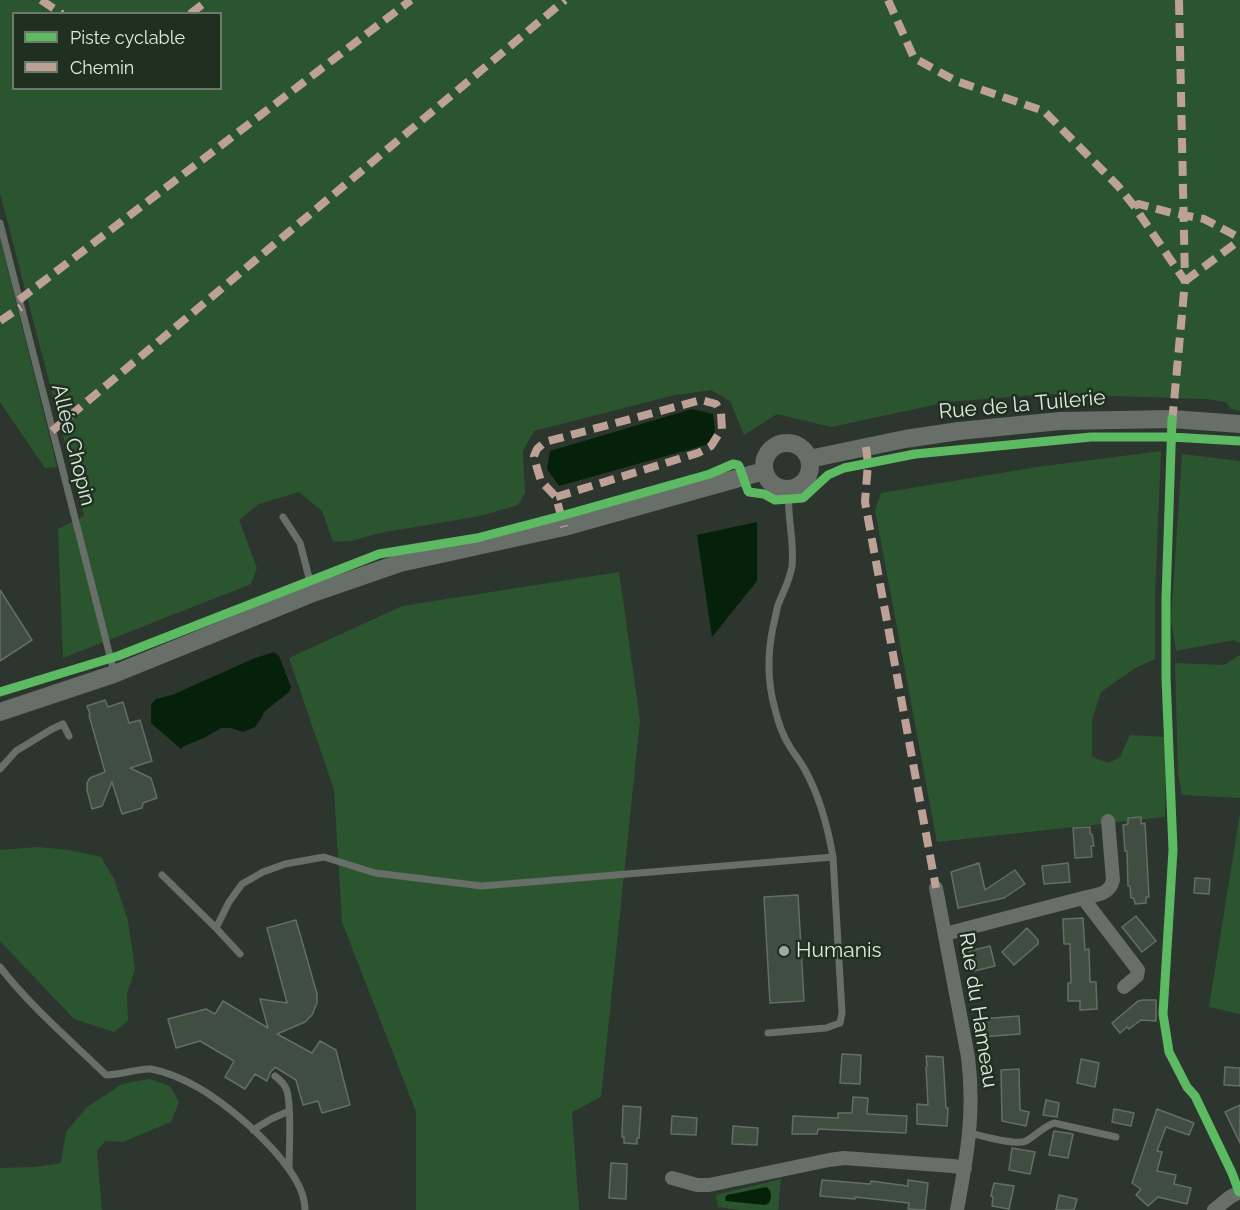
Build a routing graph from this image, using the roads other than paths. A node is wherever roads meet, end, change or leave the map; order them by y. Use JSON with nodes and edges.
{"nodes":[{"id":1,"x":0,"y":223,"type":"edge"},
{"id":2,"x":1240,"y":424,"type":"edge"},
{"id":3,"x":809,"y":459,"type":"junction"},
{"id":4,"x":765,"y":471,"type":"junction"},
{"id":5,"x":789,"y":488,"type":"junction"},
{"id":6,"x":283,"y":518,"type":"dead end"},
{"id":7,"x":313,"y":592,"type":"junction"},
{"id":8,"x":114,"y":674,"type":"junction"},
{"id":9,"x":0,"y":712,"type":"edge"},
{"id":10,"x":69,"y":736,"type":"dead end"},
{"id":11,"x":0,"y":769,"type":"edge"},
{"id":12,"x":1108,"y":821,"type":"dead end"},
{"id":13,"x":833,"y":858,"type":"junction"},
{"id":14,"x":162,"y":875,"type":"dead end"},
{"id":15,"x":936,"y":888,"type":"dead end"},
{"id":16,"x":1083,"y":898,"type":"junction"},
{"id":17,"x":216,"y":928,"type":"junction"},
{"id":18,"x":945,"y":934,"type":"junction"},
{"id":19,"x":240,"y":954,"type":"dead end"},
{"id":20,"x":0,"y":967,"type":"edge"},
{"id":21,"x":1124,"y":987,"type":"dead end"},
{"id":22,"x":768,"y":1033,"type":"dead end"},
{"id":23,"x":275,"y":1076,"type":"dead end"},
{"id":24,"x":289,"y":1111,"type":"junction"},
{"id":25,"x":253,"y":1130,"type":"junction"},
{"id":26,"x":970,"y":1133,"type":"junction"},
{"id":27,"x":1116,"y":1137,"type":"dead end"},
{"id":28,"x":965,"y":1168,"type":"junction"},
{"id":29,"x":289,"y":1169,"type":"junction"},
{"id":30,"x":672,"y":1178,"type":"dead end"},
{"id":31,"x":1240,"y":1192,"type":"edge"},
{"id":32,"x":305,"y":1210,"type":"edge"},
{"id":33,"x":957,"y":1210,"type":"edge"},
{"id":34,"x":1214,"y":1210,"type":"edge"}],
"edges":[{"from":1,"to":8,"type":"lane","name":"Allée Chopin"},
{"from":2,"to":3,"type":"street","name":"Rue de la Tuilerie"},
{"from":3,"to":4,"type":"street"},
{"from":3,"to":5,"type":"street"},
{"from":4,"to":5,"type":"street"},
{"from":4,"to":7,"type":"street"},
{"from":5,"to":13,"type":"lane"},
{"from":6,"to":7,"type":"lane"},
{"from":7,"to":8,"type":"street"},
{"from":8,"to":9,"type":"street"},
{"from":10,"to":11,"type":"lane"},
{"from":12,"to":16,"type":"street"},
{"from":13,"to":17,"type":"lane"},
{"from":13,"to":22,"type":"lane"},
{"from":14,"to":17,"type":"lane"},
{"from":15,"to":18,"type":"street","name":"Rue du Hameau"},
{"from":16,"to":18,"type":"street"},
{"from":16,"to":21,"type":"street"},
{"from":17,"to":19,"type":"lane"},
{"from":18,"to":26,"type":"street","name":"Rue du Hameau"},
{"from":20,"to":25,"type":"lane"},
{"from":23,"to":24,"type":"lane"},
{"from":24,"to":25,"type":"lane"},
{"from":24,"to":29,"type":"lane"},
{"from":25,"to":29,"type":"lane"},
{"from":26,"to":27,"type":"lane"},
{"from":26,"to":28,"type":"street","name":"Rue du Hameau"},
{"from":28,"to":30,"type":"street"},
{"from":28,"to":33,"type":"street","name":"Rue du Hameau"},
{"from":29,"to":32,"type":"lane"},
{"from":31,"to":34,"type":"street"}]}
